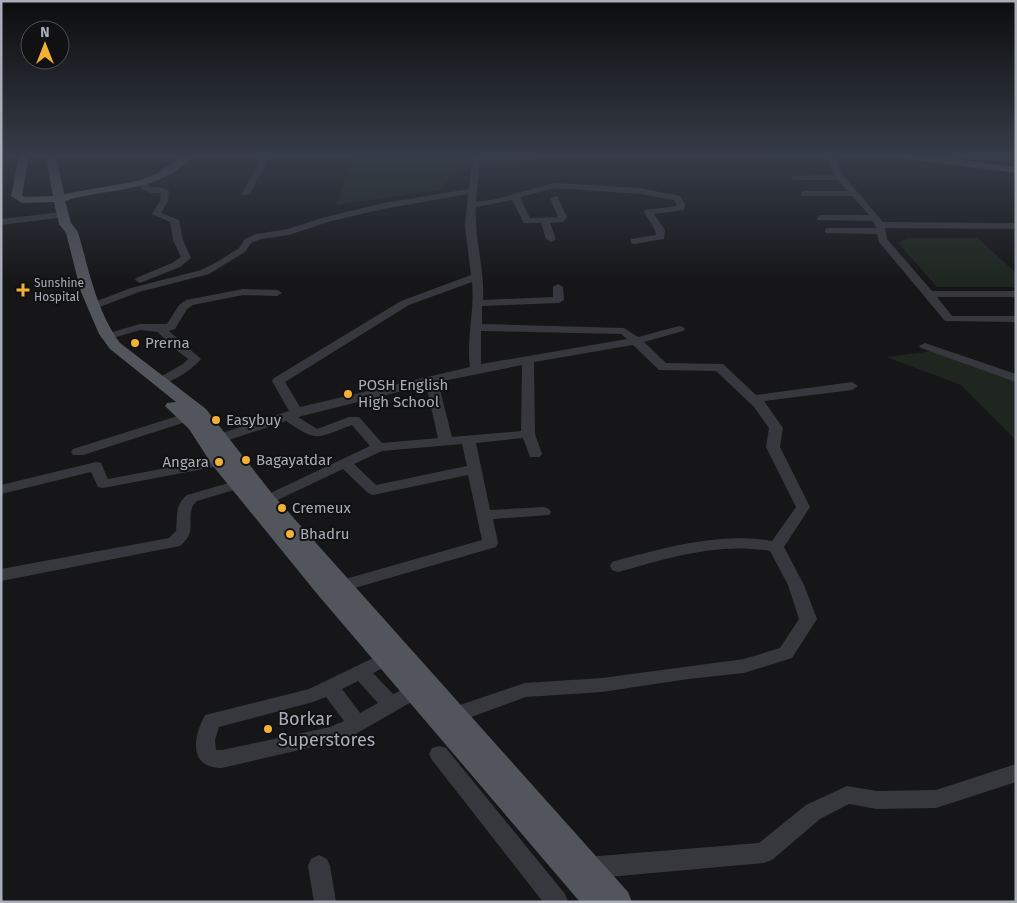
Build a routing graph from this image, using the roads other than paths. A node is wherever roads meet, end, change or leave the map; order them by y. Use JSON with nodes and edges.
{"nodes":[{"id":1,"x":18,"y":198,"type":"edge"},
{"id":2,"x":164,"y":198,"type":"edge"},
{"id":3,"x":430,"y":198,"type":"edge"},
{"id":4,"x":471,"y":198,"type":"edge"},
{"id":5,"x":505,"y":198,"type":"edge"},
{"id":6,"x":516,"y":198,"type":"edge"},
{"id":7,"x":554,"y":198,"type":"dead end"},
{"id":8,"x":677,"y":198,"type":"edge"},
{"id":9,"x":857,"y":198,"type":"edge"},
{"id":10,"x":59,"y":199,"type":"joint"},
{"id":11,"x":471,"y":205,"type":"junction"},
{"id":12,"x":821,"y":218,"type":"dead end"},
{"id":13,"x":64,"y":220,"type":"junction"},
{"id":14,"x":544,"y":220,"type":"junction"},
{"id":15,"x":1,"y":222,"type":"edge"},
{"id":16,"x":879,"y":225,"type":"junction"},
{"id":17,"x":1016,"y":226,"type":"edge"},
{"id":18,"x":828,"y":231,"type":"dead end"},
{"id":19,"x":551,"y":240,"type":"dead end"},
{"id":20,"x":634,"y":240,"type":"dead end"},
{"id":21,"x":477,"y":276,"type":"junction"},
{"id":22,"x":81,"y":280,"type":"junction"},
{"id":23,"x":149,"y":286,"type":"junction"},
{"id":24,"x":558,"y":287,"type":"dead end"},
{"id":25,"x":277,"y":292,"type":"dead end"},
{"id":26,"x":929,"y":294,"type":"junction"},
{"id":27,"x":1016,"y":294,"type":"edge"},
{"id":28,"x":478,"y":303,"type":"junction"},
{"id":29,"x":92,"y":306,"type":"junction"},
{"id":30,"x":1016,"y":319,"type":"edge"},
{"id":31,"x":476,"y":327,"type":"junction"},
{"id":32,"x":160,"y":329,"type":"junction"},
{"id":33,"x":679,"y":329,"type":"dead end"},
{"id":34,"x":106,"y":336,"type":"junction"},
{"id":35,"x":636,"y":341,"type":"junction"},
{"id":36,"x":925,"y":346,"type":"dead end"},
{"id":37,"x":528,"y":360,"type":"junction"},
{"id":38,"x":476,"y":369,"type":"junction"},
{"id":39,"x":1016,"y":378,"type":"edge"},
{"id":40,"x":431,"y":380,"type":"junction"},
{"id":41,"x":159,"y":381,"type":"junction"},
{"id":42,"x":852,"y":386,"type":"dead end"},
{"id":43,"x":753,"y":399,"type":"junction"},
{"id":44,"x":292,"y":414,"type":"junction"},
{"id":45,"x":187,"y":417,"type":"junction"},
{"id":46,"x":528,"y":434,"type":"junction"},
{"id":47,"x":468,"y":438,"type":"junction"},
{"id":48,"x":214,"y":440,"type":"junction"},
{"id":49,"x":446,"y":441,"type":"junction"},
{"id":50,"x":379,"y":447,"type":"junction"},
{"id":51,"x":78,"y":452,"type":"dead end"},
{"id":52,"x":536,"y":454,"type":"dead end"},
{"id":53,"x":218,"y":462,"type":"junction"},
{"id":54,"x":346,"y":463,"type":"junction"},
{"id":55,"x":475,"y":469,"type":"junction"},
{"id":56,"x":239,"y":484,"type":"junction"},
{"id":57,"x":1,"y":490,"type":"edge"},
{"id":58,"x":267,"y":500,"type":"junction"},
{"id":59,"x":544,"y":512,"type":"dead end"},
{"id":60,"x":484,"y":515,"type":"junction"},
{"id":61,"x":776,"y":547,"type":"junction"},
{"id":62,"x":618,"y":566,"type":"dead end"},
{"id":63,"x":1,"y":575,"type":"edge"},
{"id":64,"x":341,"y":586,"type":"junction"},
{"id":65,"x":392,"y":656,"type":"junction"},
{"id":66,"x":361,"y":672,"type":"junction"},
{"id":67,"x":330,"y":688,"type":"junction"},
{"id":68,"x":413,"y":692,"type":"junction"},
{"id":69,"x":388,"y":705,"type":"junction"},
{"id":70,"x":455,"y":715,"type":"junction"},
{"id":71,"x":357,"y":723,"type":"junction"},
{"id":72,"x":439,"y":754,"type":"dead end"},
{"id":73,"x":1016,"y":773,"type":"edge"},
{"id":74,"x":319,"y":866,"type":"dead end"},
{"id":75,"x":581,"y":871,"type":"junction"},
{"id":76,"x":325,"y":902,"type":"edge"},
{"id":77,"x":557,"y":902,"type":"edge"},
{"id":78,"x":599,"y":902,"type":"edge"},
{"id":79,"x":618,"y":902,"type":"edge"}],
"edges":[{"from":1,"to":10,"type":"main road"},
{"from":2,"to":23,"type":"street"},
{"from":3,"to":23,"type":"street"},
{"from":4,"to":11,"type":"street"},
{"from":5,"to":11,"type":"street"},
{"from":6,"to":14,"type":"street"},
{"from":7,"to":14,"type":"street"},
{"from":8,"to":20,"type":"street"},
{"from":9,"to":16,"type":"street"},
{"from":10,"to":13,"type":"main road"},
{"from":11,"to":21,"type":"street"},
{"from":12,"to":16,"type":"street"},
{"from":13,"to":15,"type":"street"},
{"from":13,"to":22,"type":"main road"},
{"from":14,"to":19,"type":"street"},
{"from":16,"to":17,"type":"street"},
{"from":16,"to":18,"type":"street"},
{"from":16,"to":26,"type":"street"},
{"from":21,"to":28,"type":"street"},
{"from":21,"to":44,"type":"street"},
{"from":22,"to":29,"type":"main road"},
{"from":22,"to":45,"type":"main road"},
{"from":23,"to":29,"type":"street"},
{"from":24,"to":28,"type":"street"},
{"from":25,"to":32,"type":"street"},
{"from":26,"to":27,"type":"street"},
{"from":26,"to":30,"type":"street"},
{"from":28,"to":31,"type":"street"},
{"from":29,"to":34,"type":"main road"},
{"from":31,"to":35,"type":"street"},
{"from":31,"to":38,"type":"street"},
{"from":32,"to":34,"type":"street"},
{"from":32,"to":41,"type":"street"},
{"from":33,"to":35,"type":"street"},
{"from":34,"to":41,"type":"main road"},
{"from":35,"to":37,"type":"street"},
{"from":35,"to":43,"type":"street"},
{"from":36,"to":39,"type":"street"},
{"from":37,"to":38,"type":"street"},
{"from":37,"to":46,"type":"street"},
{"from":38,"to":40,"type":"street"},
{"from":40,"to":44,"type":"street"},
{"from":40,"to":49,"type":"street"},
{"from":41,"to":48,"type":"main road"},
{"from":42,"to":43,"type":"street"},
{"from":43,"to":61,"type":"street"},
{"from":44,"to":48,"type":"street"},
{"from":44,"to":50,"type":"street"},
{"from":45,"to":48,"type":"main road"},
{"from":45,"to":51,"type":"street"},
{"from":46,"to":47,"type":"street"},
{"from":46,"to":52,"type":"street"},
{"from":47,"to":49,"type":"street"},
{"from":47,"to":55,"type":"street"},
{"from":48,"to":53,"type":"main road"},
{"from":48,"to":58,"type":"main road"},
{"from":49,"to":50,"type":"street"},
{"from":50,"to":54,"type":"street"},
{"from":53,"to":56,"type":"main road"},
{"from":53,"to":57,"type":"street"},
{"from":54,"to":55,"type":"street"},
{"from":54,"to":58,"type":"street"},
{"from":55,"to":60,"type":"street"},
{"from":56,"to":63,"type":"street"},
{"from":56,"to":65,"type":"main road"},
{"from":58,"to":64,"type":"main road"},
{"from":59,"to":60,"type":"street"},
{"from":60,"to":64,"type":"street"},
{"from":61,"to":62,"type":"street"},
{"from":61,"to":70,"type":"street"},
{"from":64,"to":65,"type":"main road"},
{"from":65,"to":66,"type":"street"},
{"from":65,"to":68,"type":"main road"},
{"from":65,"to":70,"type":"main road"},
{"from":66,"to":67,"type":"street"},
{"from":66,"to":69,"type":"street"},
{"from":67,"to":71,"type":"street"},
{"from":67,"to":71,"type":"street"},
{"from":68,"to":69,"type":"street"},
{"from":68,"to":75,"type":"main road"},
{"from":69,"to":71,"type":"street"},
{"from":70,"to":75,"type":"main road"},
{"from":72,"to":77,"type":"street"},
{"from":73,"to":75,"type":"street"},
{"from":74,"to":76,"type":"street"},
{"from":75,"to":78,"type":"main road"},
{"from":75,"to":79,"type":"main road"}]}
